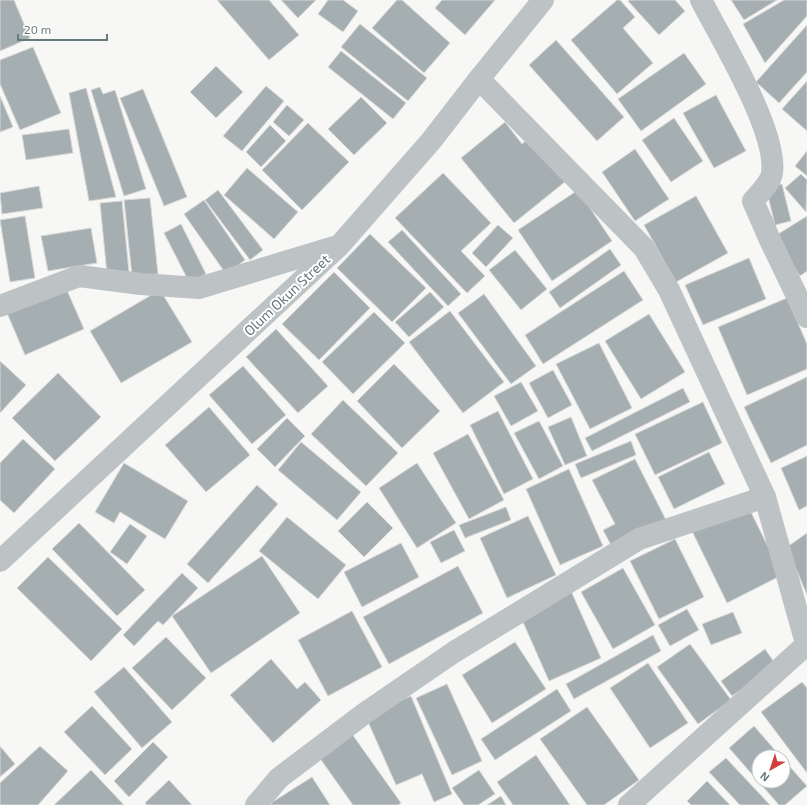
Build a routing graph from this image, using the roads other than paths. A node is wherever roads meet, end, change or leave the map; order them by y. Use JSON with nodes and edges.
{"nodes":[{"id":1,"x":543,"y":0,"type":"edge"},
{"id":2,"x":701,"y":0,"type":"edge"},
{"id":3,"x":479,"y":79,"type":"junction"},
{"id":4,"x":339,"y":246,"type":"junction"},
{"id":5,"x":0,"y":306,"type":"edge"},
{"id":6,"x":807,"y":317,"type":"edge"},
{"id":7,"x":765,"y":497,"type":"junction"},
{"id":8,"x":0,"y":561,"type":"edge"},
{"id":9,"x":806,"y":646,"type":"edge"},
{"id":10,"x":256,"y":805,"type":"edge"},
{"id":11,"x":628,"y":805,"type":"edge"}],
"edges":[{"from":1,"to":3,"type":"street","name":"Olum Okun Street"},
{"from":2,"to":6,"type":"street"},
{"from":3,"to":4,"type":"street","name":"Olum Okun Street"},
{"from":3,"to":7,"type":"street"},
{"from":4,"to":5,"type":"street"},
{"from":4,"to":8,"type":"street","name":"Olum Okun Street"},
{"from":7,"to":9,"type":"street"},
{"from":7,"to":10,"type":"street"},
{"from":9,"to":11,"type":"street"}]}
